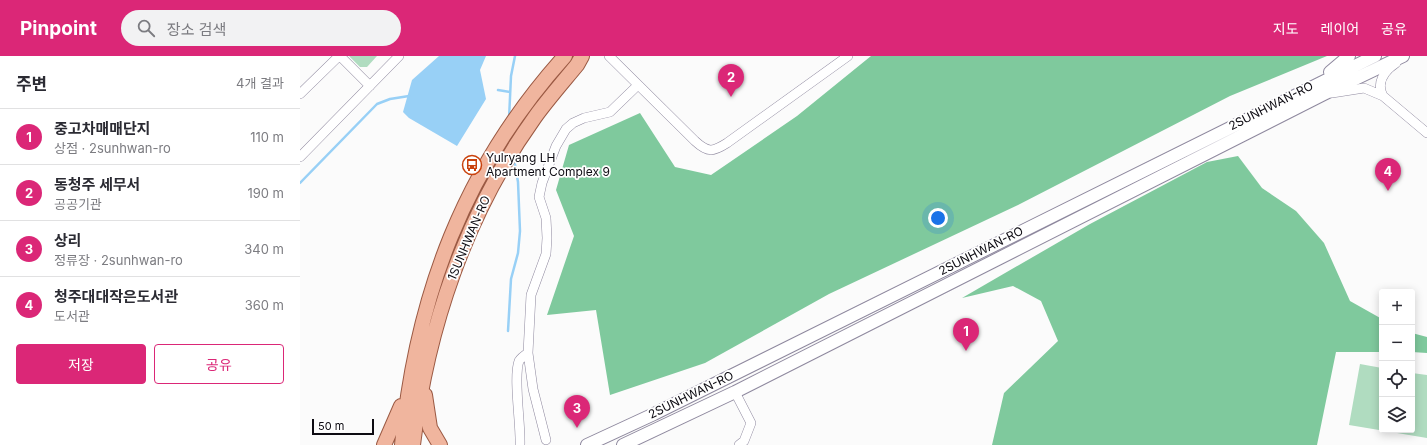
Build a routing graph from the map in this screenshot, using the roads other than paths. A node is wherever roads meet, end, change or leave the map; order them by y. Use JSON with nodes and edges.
{"nodes":[{"id":1,"x":339,"y":56,"type":"edge"},
{"id":2,"x":399,"y":56,"type":"edge"},
{"id":3,"x":565,"y":56,"type":"edge"},
{"id":4,"x":582,"y":56,"type":"edge"},
{"id":5,"x":609,"y":56,"type":"edge"},
{"id":6,"x":848,"y":56,"type":"edge"},
{"id":7,"x":1349,"y":56,"type":"edge"},
{"id":8,"x":1375,"y":56,"type":"edge"},
{"id":9,"x":1404,"y":56,"type":"edge"},
{"id":10,"x":638,"y":85,"type":"junction"},
{"id":11,"x":1312,"y":85,"type":"junction"},
{"id":12,"x":370,"y":86,"type":"junction"},
{"id":13,"x":300,"y":94,"type":"edge"},
{"id":14,"x":1324,"y":94,"type":"junction"},
{"id":15,"x":1383,"y":96,"type":"junction"},
{"id":16,"x":1427,"y":133,"type":"edge"},
{"id":17,"x":300,"y":157,"type":"edge"},
{"id":18,"x":528,"y":353,"type":"junction"},
{"id":19,"x":424,"y":379,"type":"junction"},
{"id":20,"x":408,"y":387,"type":"junction"},
{"id":21,"x":735,"y":392,"type":"junction"},
{"id":22,"x":546,"y":440,"type":"dead end"},
{"id":23,"x":384,"y":445,"type":"edge"},
{"id":24,"x":402,"y":445,"type":"edge"},
{"id":25,"x":413,"y":445,"type":"edge"},
{"id":26,"x":440,"y":445,"type":"edge"},
{"id":27,"x":520,"y":445,"type":"edge"},
{"id":28,"x":587,"y":445,"type":"edge"},
{"id":29,"x":623,"y":445,"type":"edge"},
{"id":30,"x":739,"y":445,"type":"edge"}],
"edges":[{"from":1,"to":12,"type":"street"},
{"from":1,"to":13,"type":"street"},
{"from":2,"to":12,"type":"street"},
{"from":3,"to":20,"type":"main road","name":"1SUNHWAN-RO"},
{"from":4,"to":19,"type":"main road","name":"1SUNHWAN-RO"},
{"from":5,"to":10,"type":"street"},
{"from":6,"to":10,"type":"street"},
{"from":7,"to":11,"type":"street"},
{"from":8,"to":11,"type":"street","name":"2SUNHWAN-RO"},
{"from":9,"to":14,"type":"street","name":"2SUNHWAN-RO"},
{"from":9,"to":15,"type":"street"},
{"from":10,"to":18,"type":"street"},
{"from":11,"to":28,"type":"street","name":"2SUNHWAN-RO"},
{"from":12,"to":17,"type":"street"},
{"from":14,"to":15,"type":"street"},
{"from":14,"to":21,"type":"street","name":"2SUNHWAN-RO"},
{"from":15,"to":16,"type":"street"},
{"from":18,"to":22,"type":"street"},
{"from":18,"to":27,"type":"street"},
{"from":19,"to":25,"type":"main road","name":"1SUNHWAN-RO"},
{"from":19,"to":26,"type":"main road"},
{"from":20,"to":23,"type":"main road"},
{"from":20,"to":24,"type":"main road","name":"1SUNHWAN-RO"},
{"from":21,"to":29,"type":"street","name":"2SUNHWAN-RO"},
{"from":21,"to":30,"type":"street"}]}
